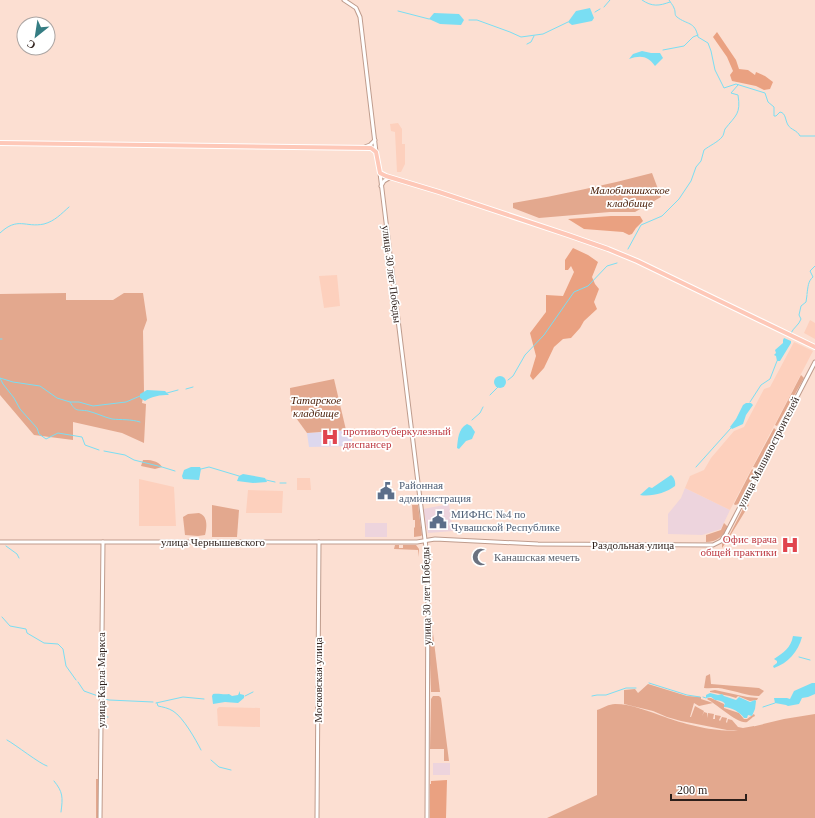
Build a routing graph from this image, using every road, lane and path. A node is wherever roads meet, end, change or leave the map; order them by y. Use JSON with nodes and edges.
{"nodes":[{"id":1,"x":344,"y":0,"type":"edge"},
{"id":2,"x":375,"y":140,"type":"junction"},
{"id":3,"x":0,"y":143,"type":"edge"},
{"id":4,"x":365,"y":147,"type":"junction"},
{"id":5,"x":376,"y":152,"type":"junction"},
{"id":6,"x":380,"y":173,"type":"junction"},
{"id":7,"x":389,"y":178,"type":"junction"},
{"id":8,"x":381,"y":186,"type":"junction"},
{"id":9,"x":814,"y":347,"type":"edge"},
{"id":10,"x":815,"y":362,"type":"edge"},
{"id":11,"x":425,"y":540,"type":"junction"},
{"id":12,"x":721,"y":541,"type":"joint"},
{"id":13,"x":0,"y":542,"type":"edge"},
{"id":14,"x":103,"y":542,"type":"junction"},
{"id":15,"x":319,"y":542,"type":"junction"},
{"id":16,"x":100,"y":818,"type":"edge"},
{"id":17,"x":317,"y":818,"type":"edge"},
{"id":18,"x":427,"y":818,"type":"edge"}],
"edges":[{"from":1,"to":2,"type":"street"},
{"from":2,"to":4,"type":"street"},
{"from":2,"to":5,"type":"street"},
{"from":3,"to":4,"type":"main road"},
{"from":4,"to":5,"type":"main road"},
{"from":5,"to":6,"type":"main road"},
{"from":6,"to":7,"type":"main road"},
{"from":6,"to":8,"type":"street","name":"улица 30 лет Победы"},
{"from":7,"to":8,"type":"street"},
{"from":7,"to":9,"type":"main road"},
{"from":8,"to":11,"type":"street","name":"улица 30 лет Победы"},
{"from":10,"to":12,"type":"street","name":"улица Машиностроителей"},
{"from":11,"to":12,"type":"street","name":"Раздольная улица"},
{"from":11,"to":15,"type":"street","name":"улица Чернышевского"},
{"from":11,"to":18,"type":"street","name":"улица 30 лет Победы"},
{"from":13,"to":14,"type":"street","name":"улица Чернышевского"},
{"from":14,"to":15,"type":"street","name":"улица Чернышевского"},
{"from":14,"to":16,"type":"street","name":"улица Карла Маркса"},
{"from":15,"to":17,"type":"street","name":"Московская улица"}]}
